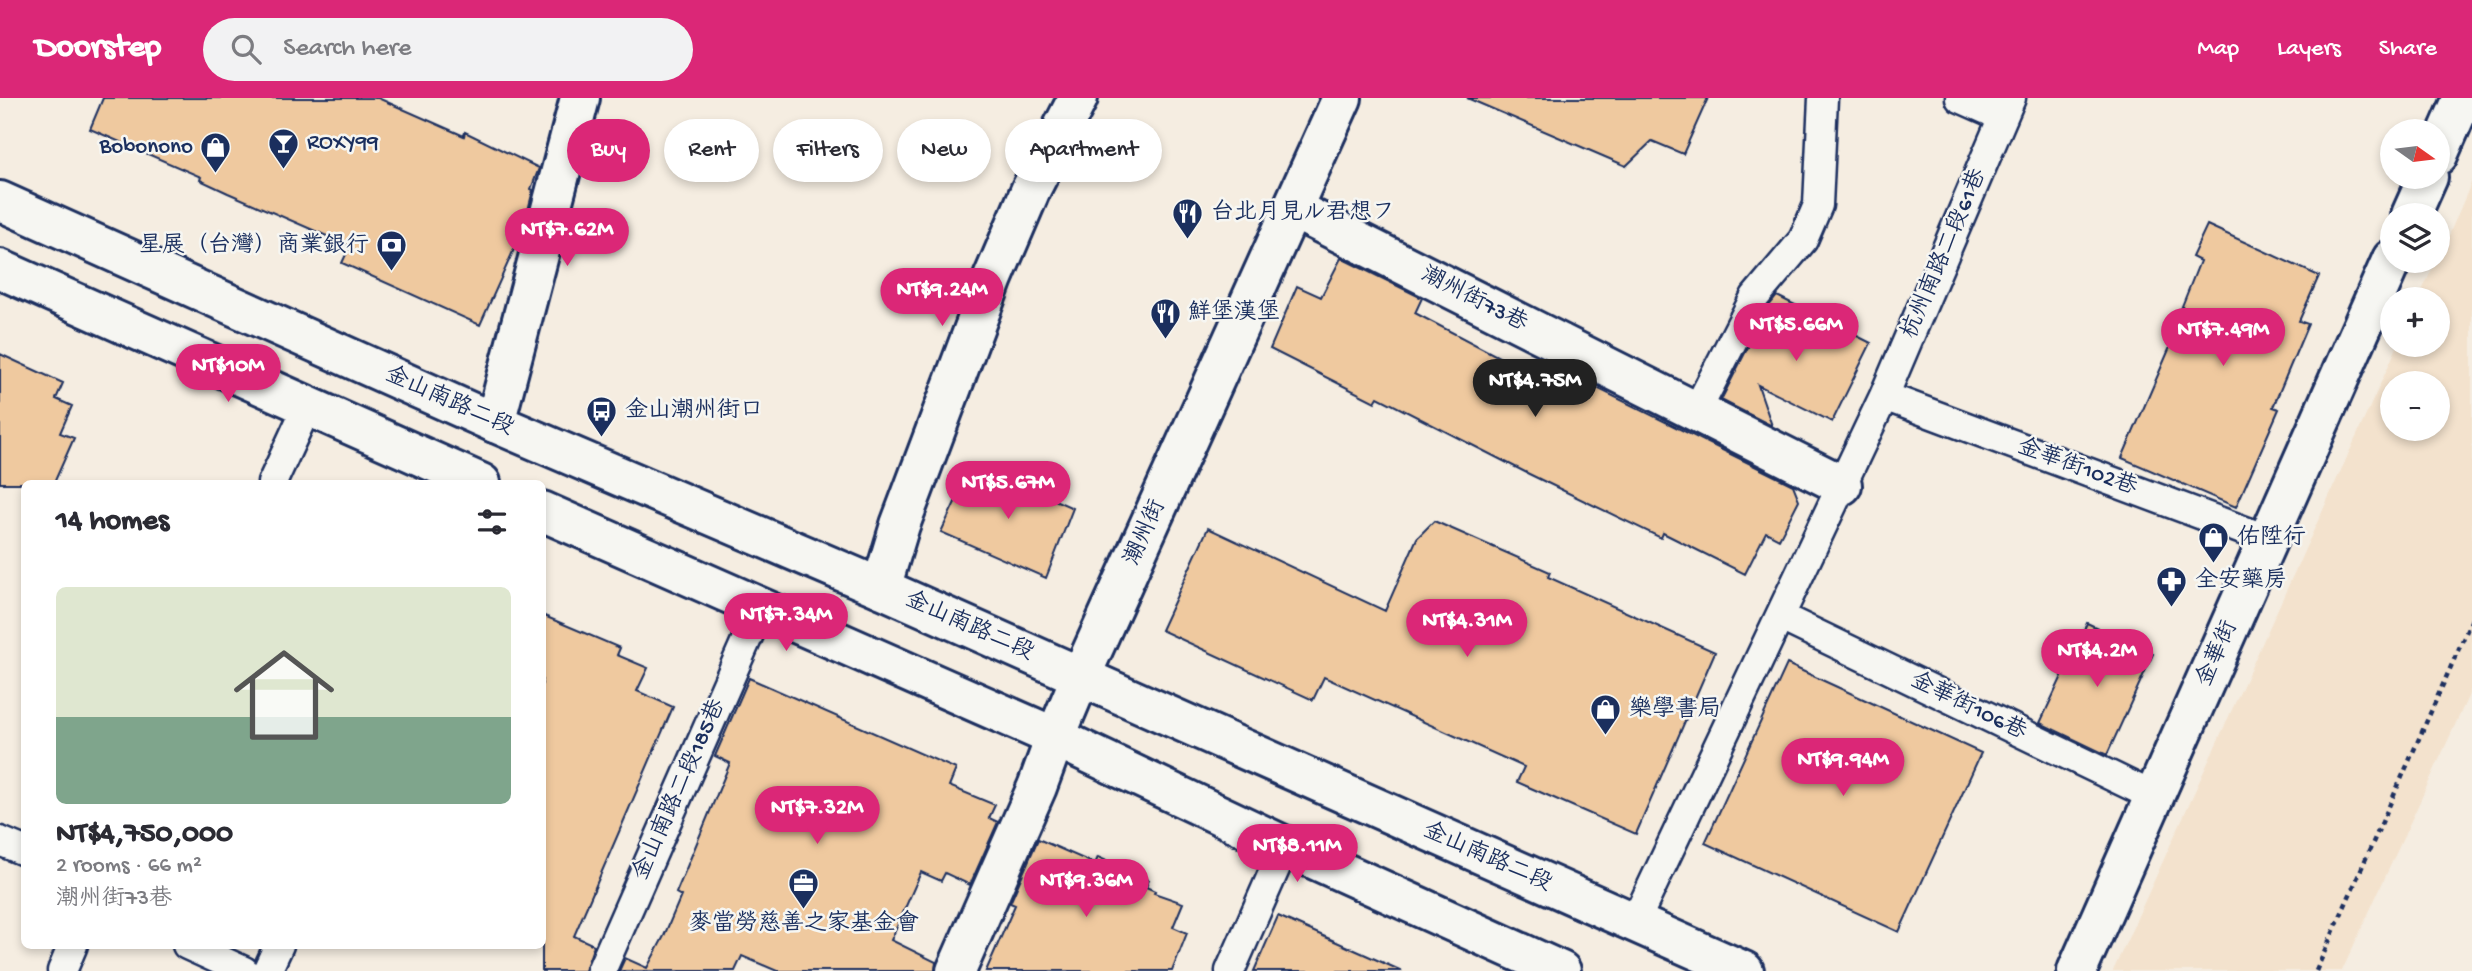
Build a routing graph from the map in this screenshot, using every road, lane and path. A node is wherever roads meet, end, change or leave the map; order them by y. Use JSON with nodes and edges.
{"nodes":[{"id":1,"x":580,"y":98,"type":"edge"},
{"id":2,"x":1078,"y":98,"type":"edge"},
{"id":3,"x":1342,"y":98,"type":"edge"},
{"id":4,"x":1823,"y":98,"type":"edge"},
{"id":5,"x":1960,"y":98,"type":"edge"},
{"id":6,"x":2463,"y":98,"type":"edge"},
{"id":7,"x":2007,"y":107,"type":"edge"},
{"id":8,"x":2450,"y":128,"type":"edge"},
{"id":9,"x":0,"y":201,"type":"edge"},
{"id":10,"x":1293,"y":209,"type":"junction"},
{"id":11,"x":0,"y":269,"type":"edge"},
{"id":12,"x":2386,"y":273,"type":"edge"},
{"id":13,"x":1884,"y":396,"type":"junction"},
{"id":14,"x":307,"y":407,"type":"junction"},
{"id":15,"x":1696,"y":412,"type":"junction"},
{"id":16,"x":495,"y":423,"type":"junction"},
{"id":17,"x":273,"y":480,"type":"edge"},
{"id":18,"x":474,"y":480,"type":"edge"},
{"id":19,"x":1842,"y":485,"type":"junction"},
{"id":20,"x":546,"y":513,"type":"edge"},
{"id":21,"x":2269,"y":540,"type":"junction"},
{"id":22,"x":881,"y":588,"type":"junction"},
{"id":23,"x":760,"y":609,"type":"junction"},
{"id":24,"x":1781,"y":617,"type":"junction"},
{"id":25,"x":2472,"y":619,"type":"edge"},
{"id":26,"x":1081,"y":676,"type":"junction"},
{"id":27,"x":1055,"y":738,"type":"junction"},
{"id":28,"x":2155,"y":797,"type":"junction"},
{"id":29,"x":0,"y":841,"type":"edge"},
{"id":30,"x":1285,"y":846,"type":"junction"},
{"id":31,"x":21,"y":851,"type":"edge"},
{"id":32,"x":1634,"y":924,"type":"junction"},
{"id":33,"x":71,"y":949,"type":"edge"},
{"id":34,"x":196,"y":949,"type":"edge"},
{"id":35,"x":277,"y":949,"type":"edge"},
{"id":36,"x":62,"y":971,"type":"edge"},
{"id":37,"x":244,"y":971,"type":"edge"},
{"id":38,"x":267,"y":971,"type":"edge"},
{"id":39,"x":601,"y":971,"type":"edge"},
{"id":40,"x":956,"y":971,"type":"edge"},
{"id":41,"x":1230,"y":971,"type":"edge"},
{"id":42,"x":1561,"y":971,"type":"edge"},
{"id":43,"x":1744,"y":971,"type":"edge"},
{"id":44,"x":2077,"y":971,"type":"edge"},
{"id":45,"x":2316,"y":971,"type":"edge"}],
"edges":[{"from":1,"to":16,"type":"main road"},
{"from":2,"to":22,"type":"main road"},
{"from":3,"to":10,"type":"main road","name":"潮州街"},
{"from":4,"to":15,"type":"lane"},
{"from":5,"to":7,"type":"lane"},
{"from":6,"to":8,"type":"main road"},
{"from":7,"to":13,"type":"lane","name":"杭州南路二段61巷"},
{"from":9,"to":16,"type":"main road","name":"金山南路二段"},
{"from":10,"to":15,"type":"main road","name":"潮州街73巷"},
{"from":10,"to":26,"type":"main road","name":"潮州街"},
{"from":11,"to":14,"type":"main road"},
{"from":12,"to":21,"type":"main road","name":"金華街"},
{"from":13,"to":19,"type":"lane","name":"杭州南路二段61巷"},
{"from":13,"to":21,"type":"lane","name":"金華街102巷"},
{"from":14,"to":17,"type":"lane"},
{"from":14,"to":18,"type":"main road"},
{"from":15,"to":19,"type":"main road","name":"潮州街73巷"},
{"from":16,"to":22,"type":"main road","name":"金山南路二段"},
{"from":19,"to":24,"type":"lane","name":"杭州南路二段61巷"},
{"from":20,"to":23,"type":"main road"},
{"from":21,"to":28,"type":"main road","name":"金華街"},
{"from":22,"to":26,"type":"main road","name":"金山南路二段"},
{"from":23,"to":27,"type":"main road"},
{"from":23,"to":39,"type":"lane","name":"金山南路二段185巷"},
{"from":24,"to":28,"type":"lane","name":"金華街106巷"},
{"from":24,"to":32,"type":"lane","name":"杭州南路二段61巷"},
{"from":25,"to":45,"type":"path"},
{"from":26,"to":27,"type":"main road","name":"潮州街"},
{"from":26,"to":32,"type":"main road","name":"金山南路二段"},
{"from":27,"to":30,"type":"main road"},
{"from":27,"to":40,"type":"main road","name":"潮州街"},
{"from":28,"to":44,"type":"main road","name":"金華街"},
{"from":29,"to":31,"type":"lane"},
{"from":30,"to":41,"type":"lane"},
{"from":30,"to":42,"type":"main road"},
{"from":32,"to":43,"type":"main road","name":"金山南路二段"},
{"from":33,"to":36,"type":"lane"},
{"from":34,"to":37,"type":"lane"},
{"from":35,"to":38,"type":"lane"}]}
